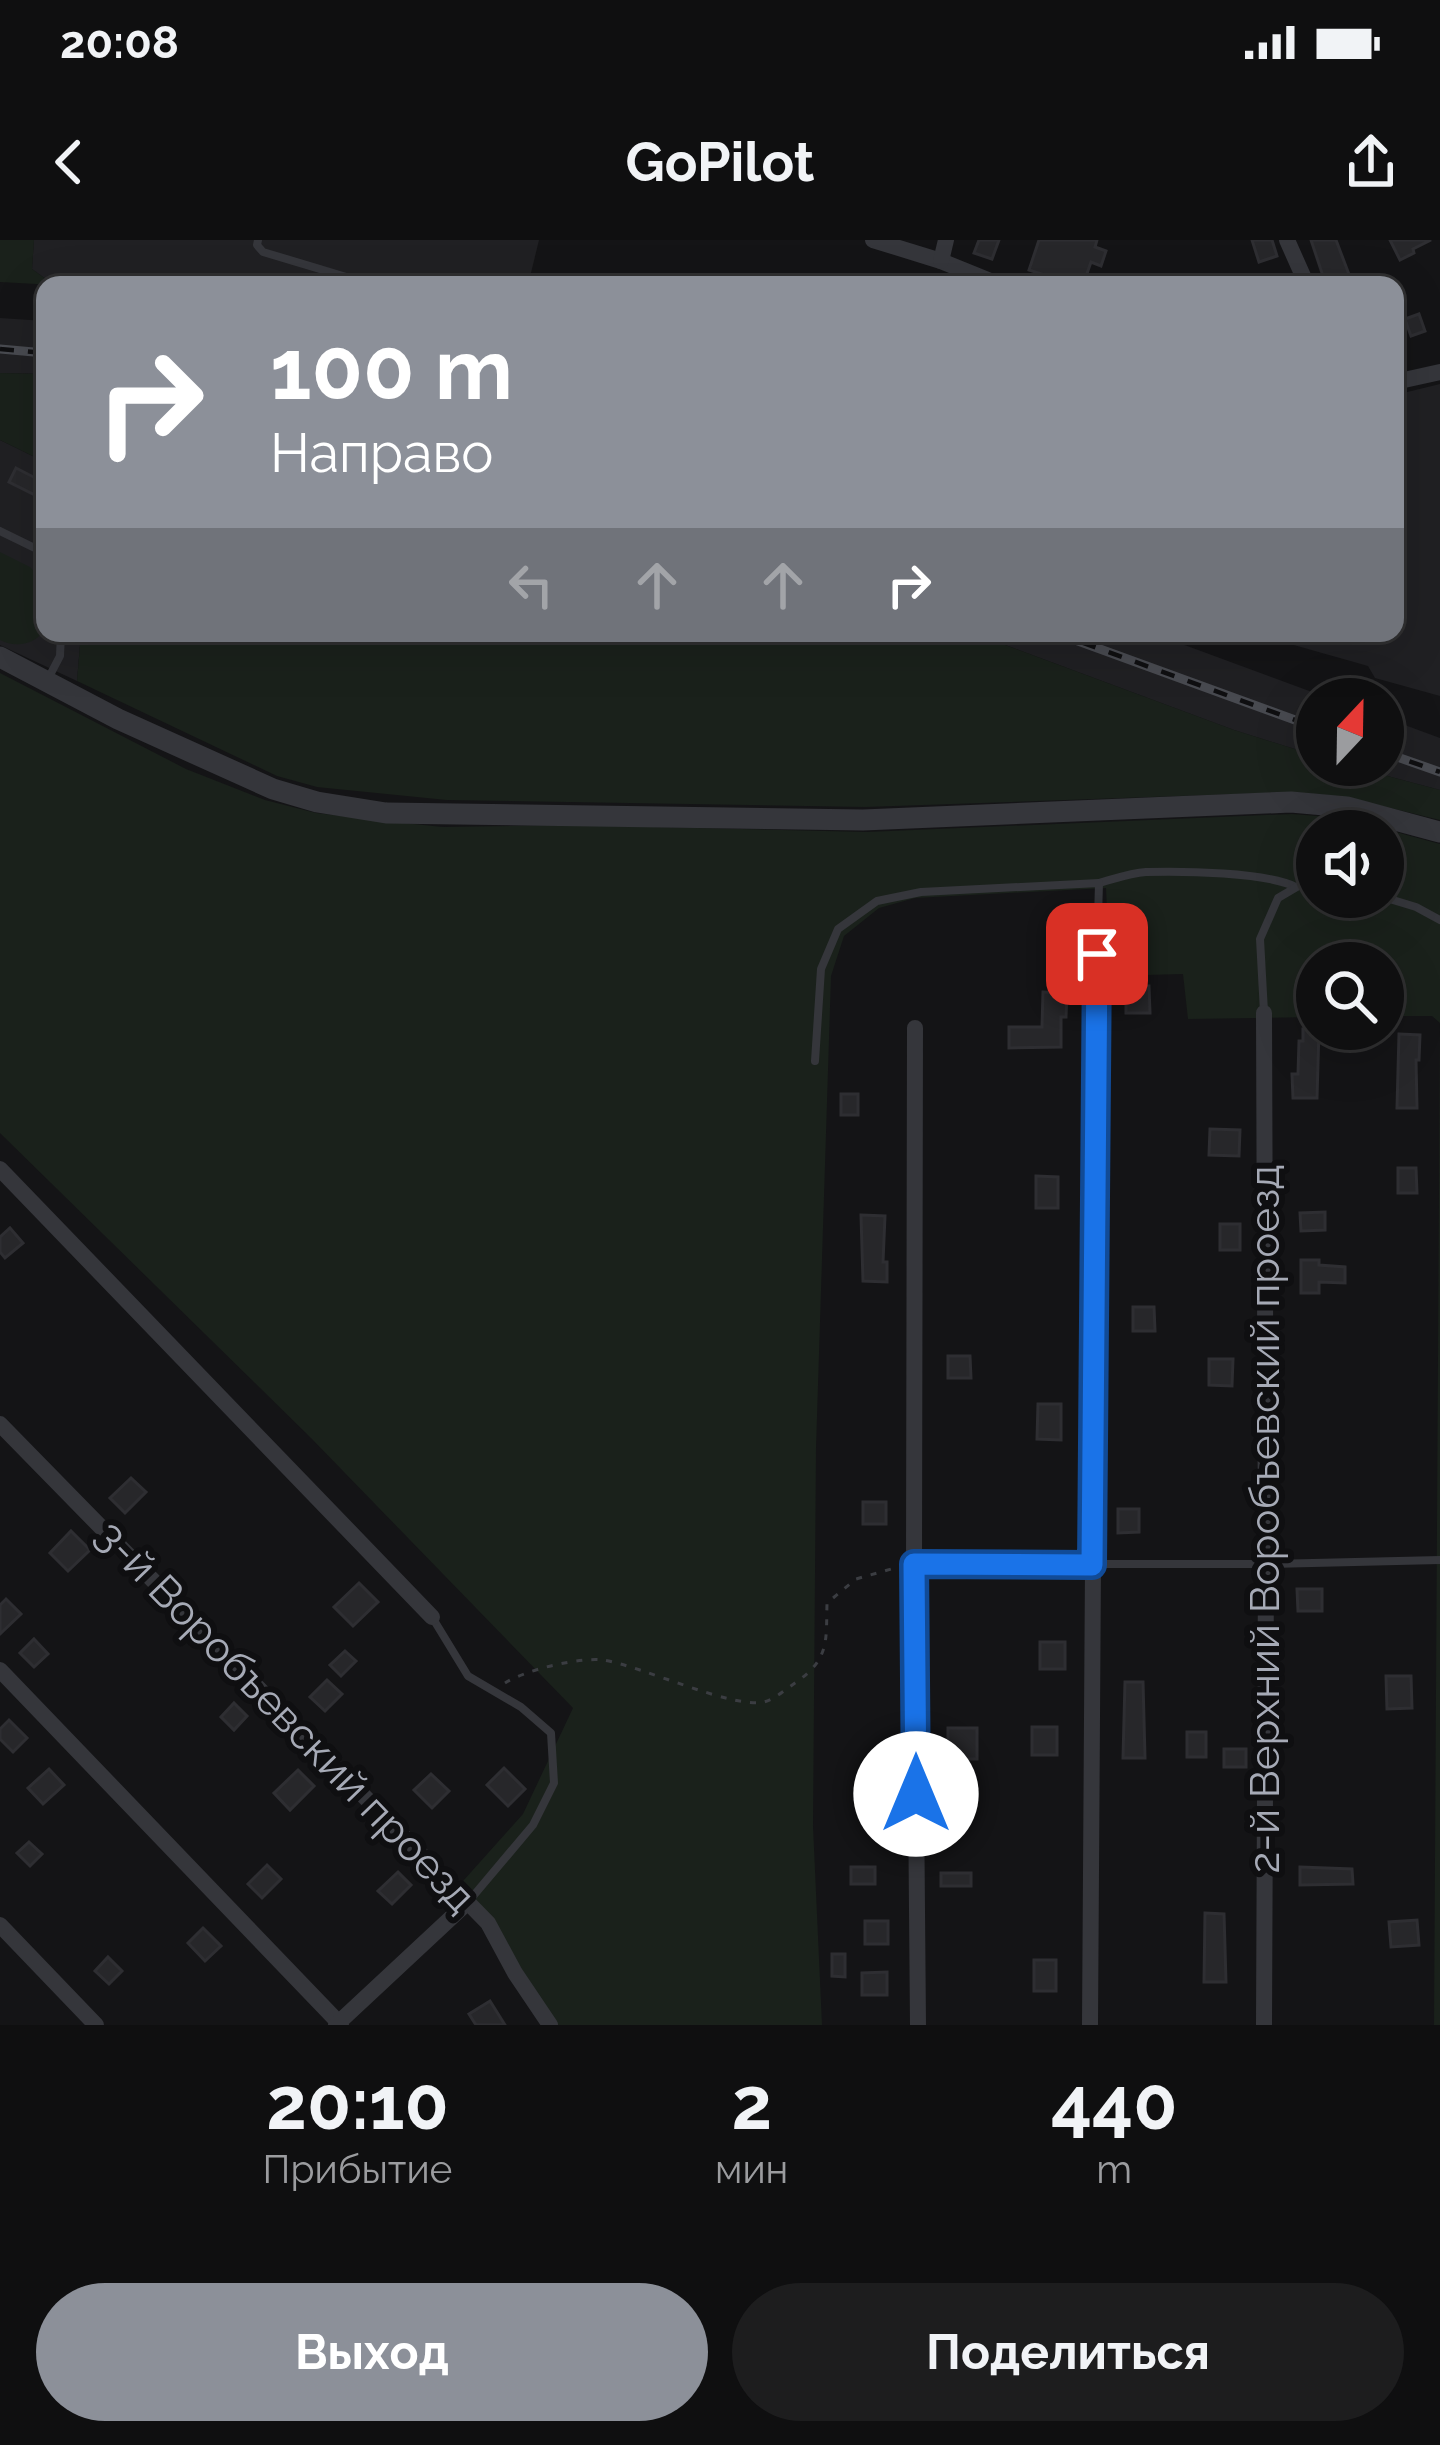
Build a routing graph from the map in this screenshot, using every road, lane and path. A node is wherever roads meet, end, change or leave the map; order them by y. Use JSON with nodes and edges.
{"nodes":[{"id":1,"x":258,"y":240,"type":"edge"},
{"id":2,"x":873,"y":240,"type":"edge"},
{"id":3,"x":946,"y":240,"type":"edge"},
{"id":4,"x":1287,"y":240,"type":"edge"},
{"id":5,"x":941,"y":262,"type":"junction"},
{"id":6,"x":343,"y":276,"type":"edge"},
{"id":7,"x":977,"y":276,"type":"edge"},
{"id":8,"x":1303,"y":276,"type":"edge"},
{"id":9,"x":1440,"y":372,"type":"edge"},
{"id":10,"x":1404,"y":380,"type":"edge"},
{"id":11,"x":0,"y":531,"type":"edge"},
{"id":12,"x":36,"y":549,"type":"edge"},
{"id":13,"x":61,"y":642,"type":"edge"},
{"id":14,"x":0,"y":657,"type":"edge"},
{"id":15,"x":46,"y":681,"type":"junction"},
{"id":16,"x":1327,"y":805,"type":"junction"},
{"id":17,"x":1327,"y":810,"type":"edge"},
{"id":18,"x":1440,"y":832,"type":"edge"},
{"id":19,"x":1100,"y":883,"type":"junction"},
{"id":20,"x":1296,"y":887,"type":"joint"},
{"id":21,"x":1404,"y":904,"type":"edge"},
{"id":22,"x":1440,"y":920,"type":"edge"},
{"id":23,"x":1097,"y":954,"type":"joint"},
{"id":24,"x":1264,"y":1013,"type":"joint"},
{"id":25,"x":915,"y":1028,"type":"dead end"},
{"id":26,"x":815,"y":1061,"type":"dead end"},
{"id":27,"x":0,"y":1169,"type":"edge"},
{"id":28,"x":0,"y":1424,"type":"edge"},
{"id":29,"x":1440,"y":1560,"type":"edge"},
{"id":30,"x":914,"y":1564,"type":"junction"},
{"id":31,"x":1266,"y":1564,"type":"junction"},
{"id":32,"x":1092,"y":1565,"type":"junction"},
{"id":33,"x":432,"y":1617,"type":"joint"},
{"id":34,"x":0,"y":1670,"type":"edge"},
{"id":35,"x":493,"y":1690,"type":"junction"},
{"id":36,"x":468,"y":1902,"type":"junction"},
{"id":37,"x":0,"y":1925,"type":"edge"},
{"id":38,"x":339,"y":2024,"type":"edge"},
{"id":39,"x":96,"y":2025,"type":"edge"},
{"id":40,"x":550,"y":2025,"type":"edge"},
{"id":41,"x":918,"y":2025,"type":"edge"},
{"id":42,"x":1090,"y":2025,"type":"edge"},
{"id":43,"x":1264,"y":2025,"type":"edge"}],
"edges":[{"from":1,"to":6,"type":"lane"},
{"from":2,"to":5,"type":"street"},
{"from":3,"to":5,"type":"street"},
{"from":4,"to":8,"type":"street"},
{"from":5,"to":7,"type":"street"},
{"from":9,"to":10,"type":"street"},
{"from":11,"to":12,"type":"lane"},
{"from":13,"to":15,"type":"lane"},
{"from":14,"to":15,"type":"street"},
{"from":15,"to":16,"type":"street"},
{"from":16,"to":17,"type":"lane"},
{"from":16,"to":18,"type":"street"},
{"from":19,"to":20,"type":"lane"},
{"from":19,"to":23,"type":"lane"},
{"from":19,"to":26,"type":"lane"},
{"from":20,"to":24,"type":"lane"},
{"from":21,"to":22,"type":"lane"},
{"from":23,"to":32,"type":"street"},
{"from":24,"to":31,"type":"street","name":"2-й Верхний Воробъевский проезд"},
{"from":25,"to":30,"type":"street"},
{"from":27,"to":33,"type":"street"},
{"from":28,"to":36,"type":"street","name":"3-й Воробъевский проезд"},
{"from":29,"to":31,"type":"lane"},
{"from":30,"to":32,"type":"lane"},
{"from":30,"to":35,"type":"path"},
{"from":30,"to":41,"type":"street"},
{"from":31,"to":32,"type":"lane"},
{"from":31,"to":43,"type":"street","name":"2-й Верхний Воробъевский проезд"},
{"from":32,"to":42,"type":"street"},
{"from":33,"to":35,"type":"lane"},
{"from":34,"to":38,"type":"street"},
{"from":35,"to":36,"type":"lane"},
{"from":36,"to":38,"type":"street"},
{"from":36,"to":40,"type":"street","name":"3-й Воробъевский проезд"},
{"from":37,"to":39,"type":"street"}]}
